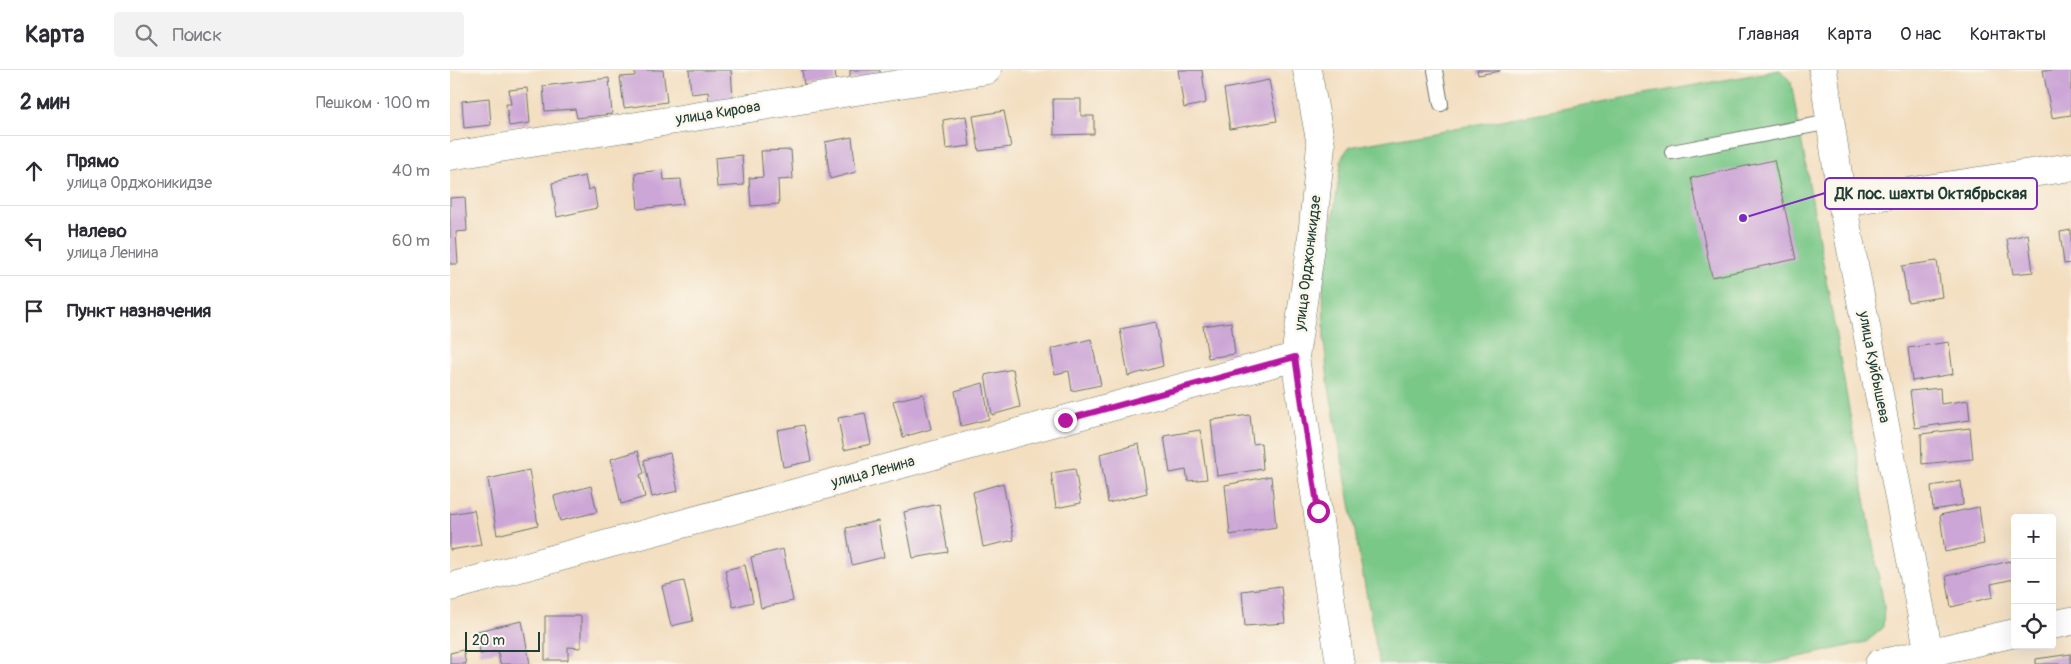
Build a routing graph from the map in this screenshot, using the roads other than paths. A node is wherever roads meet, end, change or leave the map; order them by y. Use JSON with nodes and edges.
{"nodes":[{"id":1,"x":987,"y":70,"type":"edge"},
{"id":2,"x":1307,"y":70,"type":"edge"},
{"id":3,"x":1435,"y":70,"type":"edge"},
{"id":4,"x":1823,"y":70,"type":"edge"},
{"id":5,"x":1441,"y":104,"type":"dead end"},
{"id":6,"x":1830,"y":122,"type":"junction"},
{"id":7,"x":1672,"y":152,"type":"dead end"},
{"id":8,"x":450,"y":156,"type":"edge"},
{"id":9,"x":2071,"y":167,"type":"edge"},
{"id":10,"x":1842,"y":202,"type":"junction"},
{"id":11,"x":1295,"y":357,"type":"junction"},
{"id":12,"x":450,"y":587,"type":"edge"},
{"id":13,"x":2071,"y":620,"type":"edge"},
{"id":14,"x":2056,"y":624,"type":"edge"},
{"id":15,"x":2011,"y":634,"type":"edge"},
{"id":16,"x":1930,"y":658,"type":"edge"},
{"id":17,"x":1340,"y":664,"type":"edge"},
{"id":18,"x":1880,"y":664,"type":"edge"}],
"edges":[{"from":1,"to":8,"type":"street","name":"улица Кирова"},
{"from":2,"to":11,"type":"street","name":"улица Орджоникидзе"},
{"from":3,"to":5,"type":"lane"},
{"from":4,"to":6,"type":"street","name":"улица Куйбышева"},
{"from":6,"to":7,"type":"lane"},
{"from":6,"to":10,"type":"street","name":"улица Куйбышева"},
{"from":9,"to":10,"type":"street"},
{"from":10,"to":16,"type":"street","name":"улица Куйбышева"},
{"from":11,"to":12,"type":"street","name":"улица Ленина"},
{"from":11,"to":17,"type":"street","name":"улица Орджоникидзе"},
{"from":13,"to":14,"type":"street"},
{"from":15,"to":16,"type":"street"},
{"from":16,"to":18,"type":"street"}]}
